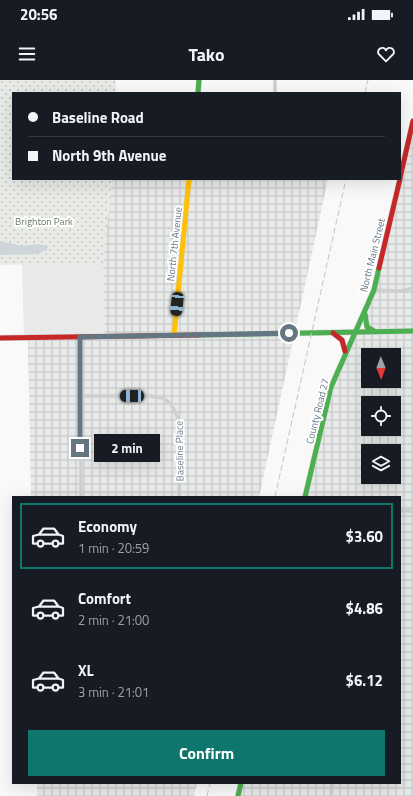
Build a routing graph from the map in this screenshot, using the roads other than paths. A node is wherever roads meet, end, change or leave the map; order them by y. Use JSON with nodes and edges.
{"nodes":[{"id":1,"x":199,"y":80,"type":"edge"},
{"id":2,"x":275,"y":80,"type":"edge"},
{"id":3,"x":198,"y":92,"type":"edge"},
{"id":4,"x":275,"y":92,"type":"edge"},
{"id":5,"x":413,"y":122,"type":"edge"},
{"id":6,"x":401,"y":175,"type":"edge"},
{"id":7,"x":189,"y":180,"type":"edge"},
{"id":8,"x":400,"y":180,"type":"edge"},
{"id":9,"x":413,"y":288,"type":"edge"},
{"id":10,"x":374,"y":290,"type":"junction"},
{"id":11,"x":365,"y":312,"type":"junction"},
{"id":12,"x":413,"y":331,"type":"edge"},
{"id":13,"x":354,"y":332,"type":"junction"},
{"id":14,"x":375,"y":332,"type":"junction"},
{"id":15,"x":332,"y":333,"type":"junction"},
{"id":16,"x":174,"y":335,"type":"junction"},
{"id":17,"x":80,"y":337,"type":"junction"},
{"id":18,"x":0,"y":338,"type":"edge"},
{"id":19,"x":345,"y":351,"type":"junction"},
{"id":20,"x":80,"y":396,"type":"junction"},
{"id":21,"x":81,"y":496,"type":"edge"},
{"id":22,"x":179,"y":496,"type":"edge"},
{"id":23,"x":305,"y":496,"type":"edge"},
{"id":24,"x":401,"y":511,"type":"edge"},
{"id":25,"x":413,"y":511,"type":"edge"},
{"id":26,"x":241,"y":784,"type":"edge"},
{"id":27,"x":332,"y":784,"type":"edge"},
{"id":28,"x":238,"y":796,"type":"edge"},
{"id":29,"x":331,"y":796,"type":"edge"}],
"edges":[{"from":1,"to":3,"type":"street"},
{"from":2,"to":4,"type":"street"},
{"from":5,"to":6,"type":"street","name":"North Main Street"},
{"from":7,"to":16,"type":"street","name":"North 7th Avenue"},
{"from":8,"to":10,"type":"street","name":"North Main Street"},
{"from":9,"to":10,"type":"street"},
{"from":10,"to":11,"type":"street","name":"North Main Street"},
{"from":11,"to":13,"type":"street","name":"North Main Street"},
{"from":11,"to":14,"type":"street"},
{"from":12,"to":14,"type":"street"},
{"from":13,"to":14,"type":"street"},
{"from":13,"to":15,"type":"street"},
{"from":13,"to":19,"type":"street","name":"County Road 27"},
{"from":15,"to":16,"type":"street"},
{"from":15,"to":19,"type":"street"},
{"from":16,"to":17,"type":"street"},
{"from":17,"to":18,"type":"street"},
{"from":17,"to":20,"type":"street"},
{"from":19,"to":23,"type":"street","name":"County Road 27"},
{"from":20,"to":21,"type":"street"},
{"from":20,"to":22,"type":"street","name":"Baseline Place"},
{"from":24,"to":25,"type":"street"},
{"from":26,"to":28,"type":"street"},
{"from":27,"to":29,"type":"street"}]}
